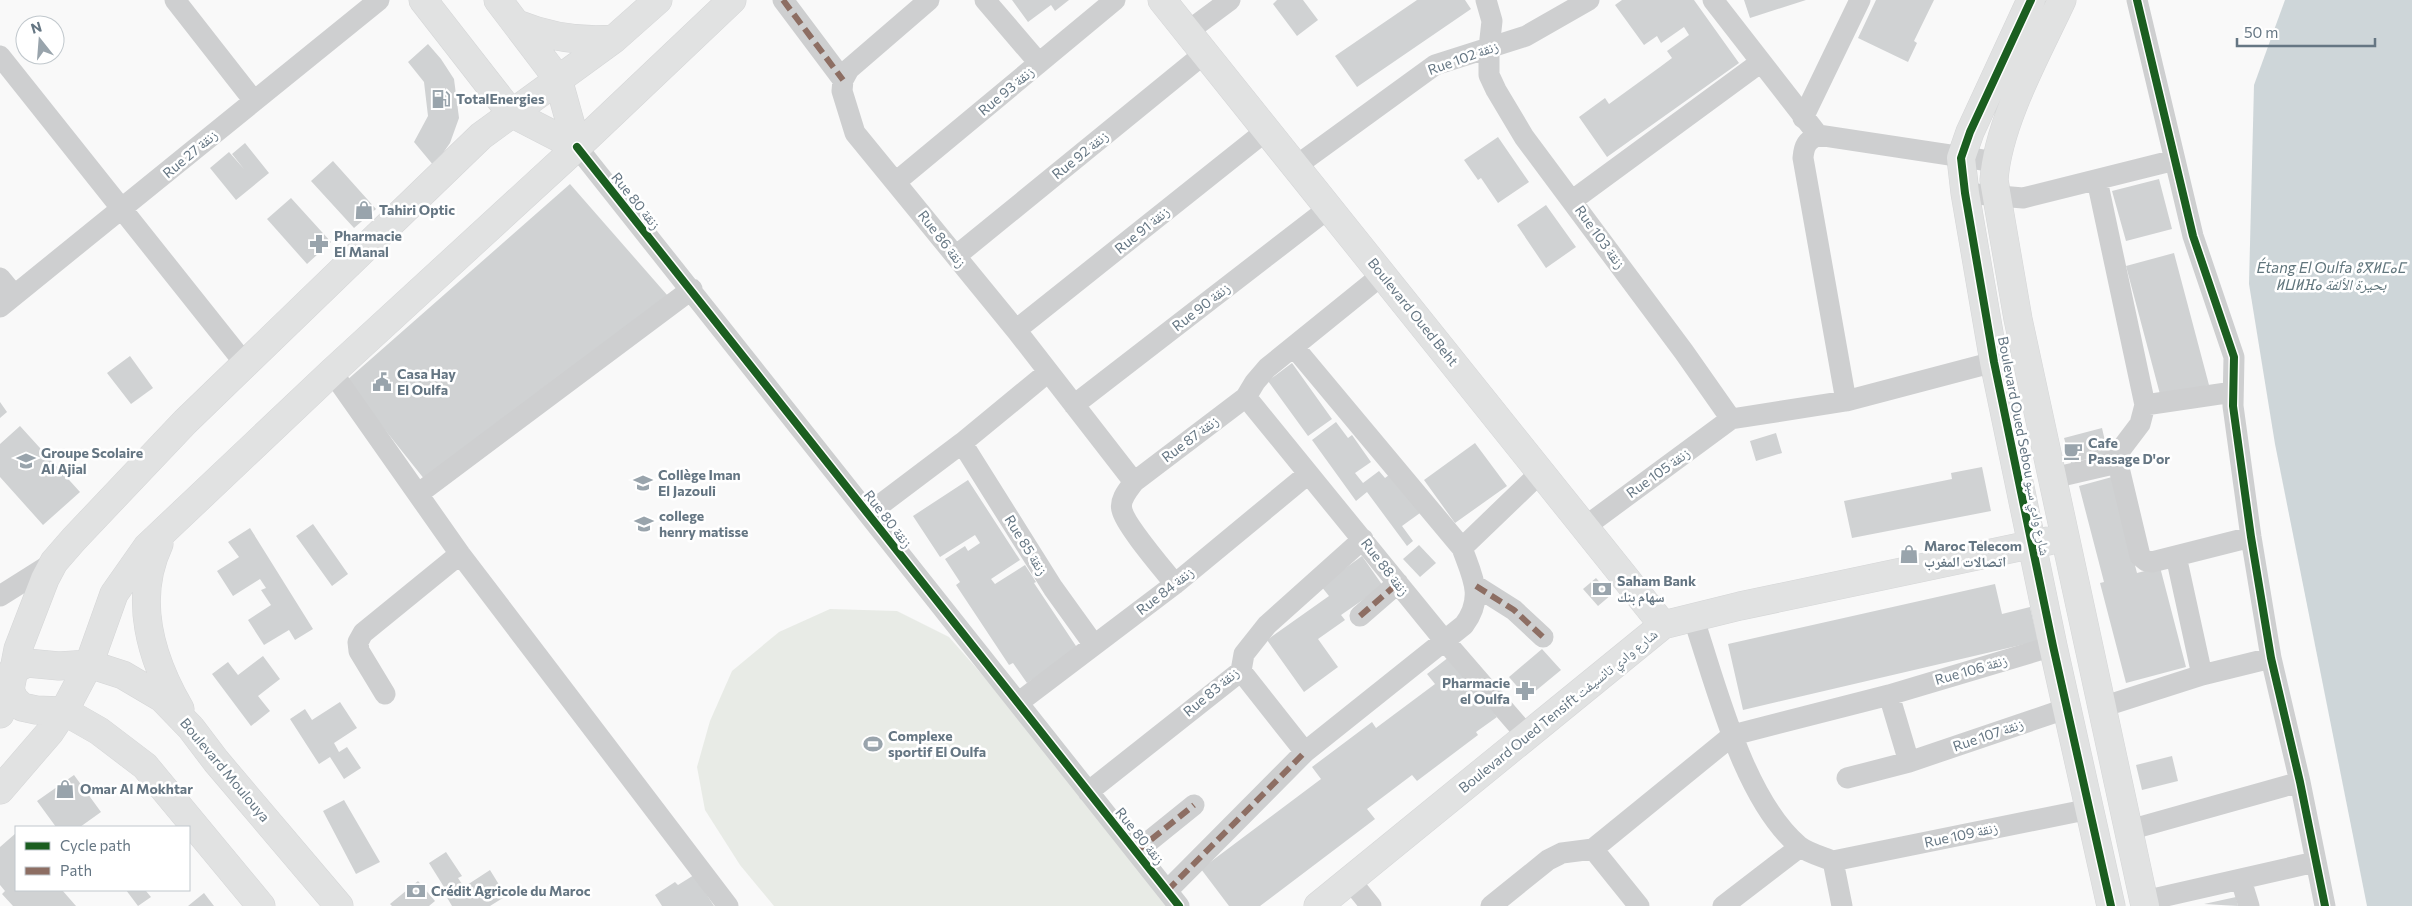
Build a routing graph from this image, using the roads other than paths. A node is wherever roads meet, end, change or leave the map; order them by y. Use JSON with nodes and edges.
{"nodes":[{"id":1,"x":174,"y":0,"type":"edge"},
{"id":2,"x":379,"y":0,"type":"edge"},
{"id":3,"x":423,"y":0,"type":"edge"},
{"id":4,"x":498,"y":0,"type":"edge"},
{"id":5,"x":658,"y":0,"type":"edge"},
{"id":6,"x":732,"y":0,"type":"edge"},
{"id":7,"x":783,"y":0,"type":"edge"},
{"id":8,"x":929,"y":0,"type":"edge"},
{"id":9,"x":985,"y":0,"type":"edge"},
{"id":10,"x":1115,"y":0,"type":"edge"},
{"id":11,"x":1162,"y":0,"type":"edge"},
{"id":12,"x":1230,"y":0,"type":"edge"},
{"id":13,"x":1486,"y":0,"type":"edge"},
{"id":14,"x":1589,"y":0,"type":"edge"},
{"id":15,"x":1713,"y":0,"type":"edge"},
{"id":16,"x":1860,"y":0,"type":"edge"},
{"id":17,"x":2031,"y":0,"type":"edge"},
{"id":18,"x":2062,"y":0,"type":"edge"},
{"id":19,"x":2137,"y":0,"type":"edge"},
{"id":20,"x":517,"y":24,"type":"junction"},
{"id":21,"x":1187,"y":32,"type":"junction"},
{"id":22,"x":614,"y":39,"type":"junction"},
{"id":23,"x":1489,"y":48,"type":"junction"},
{"id":24,"x":1205,"y":53,"type":"junction"},
{"id":25,"x":0,"y":56,"type":"edge"},
{"id":26,"x":1761,"y":62,"type":"junction"},
{"id":27,"x":1039,"y":63,"type":"junction"},
{"id":28,"x":558,"y":79,"type":"junction"},
{"id":29,"x":843,"y":80,"type":"junction"},
{"id":30,"x":254,"y":101,"type":"junction"},
{"id":31,"x":511,"y":113,"type":"junction"},
{"id":32,"x":1803,"y":118,"type":"junction"},
{"id":33,"x":1267,"y":130,"type":"junction"},
{"id":34,"x":1818,"y":135,"type":"junction"},
{"id":35,"x":577,"y":147,"type":"junction"},
{"id":36,"x":1961,"y":158,"type":"junction"},
{"id":37,"x":2175,"y":160,"type":"junction"},
{"id":38,"x":1996,"y":162,"type":"junction"},
{"id":39,"x":1296,"y":166,"type":"junction"},
{"id":40,"x":2097,"y":180,"type":"junction"},
{"id":41,"x":897,"y":182,"type":"junction"},
{"id":42,"x":1965,"y":193,"type":"junction"},
{"id":43,"x":1996,"y":197,"type":"junction"},
{"id":44,"x":1572,"y":200,"type":"junction"},
{"id":45,"x":1329,"y":208,"type":"junction"},
{"id":46,"x":122,"y":210,"type":"junction"},
{"id":47,"x":956,"y":256,"type":"junction"},
{"id":48,"x":1382,"y":275,"type":"junction"},
{"id":49,"x":0,"y":278,"type":"edge"},
{"id":50,"x":692,"y":289,"type":"junction"},
{"id":51,"x":7,"y":301,"type":"edge"},
{"id":52,"x":1016,"y":330,"type":"junction"},
{"id":53,"x":1294,"y":347,"type":"junction"},
{"id":54,"x":1994,"y":362,"type":"junction"},
{"id":55,"x":246,"y":365,"type":"junction"},
{"id":56,"x":332,"y":372,"type":"junction"},
{"id":57,"x":1047,"y":373,"type":"junction"},
{"id":58,"x":2233,"y":392,"type":"junction"},
{"id":59,"x":1246,"y":397,"type":"junction"},
{"id":60,"x":1846,"y":401,"type":"junction"},
{"id":61,"x":1074,"y":405,"type":"junction"},
{"id":62,"x":2145,"y":405,"type":"junction"},
{"id":63,"x":1731,"y":419,"type":"junction"},
{"id":64,"x":962,"y":443,"type":"junction"},
{"id":65,"x":2109,"y":464,"type":"junction"},
{"id":66,"x":1541,"y":472,"type":"junction"},
{"id":67,"x":1308,"y":474,"type":"junction"},
{"id":68,"x":2053,"y":478,"type":"junction"},
{"id":69,"x":1134,"y":482,"type":"junction"},
{"id":70,"x":418,"y":494,"type":"junction"},
{"id":71,"x":868,"y":514,"type":"junction"},
{"id":72,"x":1586,"y":526,"type":"junction"},
{"id":73,"x":166,"y":527,"type":"junction"},
{"id":74,"x":2066,"y":537,"type":"junction"},
{"id":75,"x":2251,"y":537,"type":"junction"},
{"id":76,"x":1363,"y":539,"type":"junction"},
{"id":77,"x":2032,"y":545,"type":"junction"},
{"id":78,"x":1462,"y":548,"type":"junction"},
{"id":79,"x":460,"y":554,"type":"junction"},
{"id":80,"x":2176,"y":556,"type":"junction"},
{"id":81,"x":54,"y":562,"type":"junction"},
{"id":82,"x":1398,"y":583,"type":"junction"},
{"id":83,"x":1175,"y":584,"type":"junction"},
{"id":84,"x":1476,"y":586,"type":"junction"},
{"id":85,"x":0,"y":596,"type":"edge"},
{"id":86,"x":1360,"y":616,"type":"dead end"},
{"id":87,"x":1693,"y":617,"type":"junction"},
{"id":88,"x":1663,"y":625,"type":"junction"},
{"id":89,"x":1543,"y":637,"type":"dead end"},
{"id":90,"x":1444,"y":640,"type":"junction"},
{"id":91,"x":1094,"y":645,"type":"junction"},
{"id":92,"x":2053,"y":646,"type":"junction"},
{"id":93,"x":2271,"y":658,"type":"junction"},
{"id":94,"x":89,"y":664,"type":"junction"},
{"id":95,"x":1241,"y":671,"type":"junction"},
{"id":96,"x":2202,"y":675,"type":"junction"},
{"id":97,"x":6,"y":686,"type":"edge"},
{"id":98,"x":385,"y":694,"type":"dead end"},
{"id":99,"x":1889,"y":694,"type":"junction"},
{"id":100,"x":1018,"y":703,"type":"junction"},
{"id":101,"x":2102,"y":707,"type":"junction"},
{"id":102,"x":2068,"y":708,"type":"junction"},
{"id":103,"x":64,"y":711,"type":"junction"},
{"id":104,"x":191,"y":728,"type":"junction"},
{"id":105,"x":1733,"y":735,"type":"junction"},
{"id":106,"x":1527,"y":736,"type":"junction"},
{"id":107,"x":1305,"y":752,"type":"junction"},
{"id":108,"x":1909,"y":762,"type":"junction"},
{"id":109,"x":1847,"y":778,"type":"dead end"},
{"id":110,"x":2300,"y":782,"type":"junction"},
{"id":111,"x":0,"y":790,"type":"edge"},
{"id":112,"x":1088,"y":792,"type":"junction"},
{"id":113,"x":1194,"y":805,"type":"dead end"},
{"id":114,"x":2090,"y":809,"type":"junction"},
{"id":115,"x":2129,"y":830,"type":"junction"},
{"id":116,"x":1800,"y":847,"type":"junction"},
{"id":117,"x":1593,"y":849,"type":"junction"},
{"id":118,"x":1137,"y":851,"type":"junction"},
{"id":119,"x":1833,"y":861,"type":"junction"},
{"id":120,"x":2315,"y":862,"type":"junction"},
{"id":121,"x":1350,"y":880,"type":"junction"},
{"id":122,"x":2241,"y":880,"type":"junction"},
{"id":123,"x":1173,"y":898,"type":"edge"},
{"id":124,"x":2144,"y":903,"type":"edge"},
{"id":125,"x":261,"y":906,"type":"edge"},
{"id":126,"x":339,"y":906,"type":"edge"},
{"id":127,"x":728,"y":906,"type":"edge"},
{"id":128,"x":1318,"y":906,"type":"edge"},
{"id":129,"x":1371,"y":906,"type":"edge"},
{"id":130,"x":1491,"y":906,"type":"edge"},
{"id":131,"x":1639,"y":906,"type":"edge"},
{"id":132,"x":1723,"y":906,"type":"edge"},
{"id":133,"x":1842,"y":906,"type":"edge"},
{"id":134,"x":2111,"y":906,"type":"edge"},
{"id":135,"x":2249,"y":906,"type":"edge"},
{"id":136,"x":2325,"y":906,"type":"edge"}],
"edges":[{"from":1,"to":30,"type":"street"},
{"from":2,"to":30,"type":"street","name":"Rue 27 زنقة"},
{"from":3,"to":31,"type":"street"},
{"from":4,"to":20,"type":"street"},
{"from":5,"to":22,"type":"street"},
{"from":6,"to":35,"type":"street"},
{"from":7,"to":29,"type":"street"},
{"from":8,"to":29,"type":"street"},
{"from":9,"to":27,"type":"street"},
{"from":10,"to":27,"type":"street","name":"Rue 93 زنقة"},
{"from":11,"to":21,"type":"street","name":"Boulevard Oued Beht"},
{"from":12,"to":21,"type":"street"},
{"from":13,"to":23,"type":"street","name":"Rue 103 زنقة"},
{"from":14,"to":23,"type":"street","name":"Rue 102 زنقة"},
{"from":15,"to":26,"type":"street"},
{"from":16,"to":32,"type":"street"},
{"from":17,"to":36,"type":"street","name":"Boulevard Oued Sebou شارع وادي سبو"},
{"from":18,"to":38,"type":"street","name":"Boulevard Oued Sebou شارع وادي سبو"},
{"from":19,"to":37,"type":"street"},
{"from":20,"to":22,"type":"street"},
{"from":20,"to":28,"type":"street"},
{"from":21,"to":24,"type":"street","name":"Boulevard Oued Beht"},
{"from":22,"to":28,"type":"street"},
{"from":23,"to":39,"type":"street","name":"Rue 102 زنقة"},
{"from":23,"to":44,"type":"street","name":"Rue 103 زنقة"},
{"from":24,"to":33,"type":"street","name":"Boulevard Oued Beht"},
{"from":24,"to":47,"type":"street","name":"Rue 92 زنقة"},
{"from":25,"to":46,"type":"street"},
{"from":26,"to":32,"type":"street"},
{"from":26,"to":44,"type":"street"},
{"from":27,"to":41,"type":"street","name":"Rue 93 زنقة"},
{"from":28,"to":31,"type":"street"},
{"from":28,"to":35,"type":"street"},
{"from":29,"to":41,"type":"street","name":"Rue 86 زنقة"},
{"from":30,"to":46,"type":"street","name":"Rue 27 زنقة"},
{"from":31,"to":35,"type":"street"},
{"from":31,"to":55,"type":"street"},
{"from":32,"to":34,"type":"street"},
{"from":33,"to":39,"type":"street","name":"Boulevard Oued Beht"},
{"from":33,"to":52,"type":"street","name":"Rue 91 زنقة"},
{"from":34,"to":36,"type":"street"},
{"from":34,"to":60,"type":"street"},
{"from":35,"to":50,"type":"street","name":"Rue 80 زنقة"},
{"from":35,"to":56,"type":"street"},
{"from":36,"to":38,"type":"street"},
{"from":36,"to":42,"type":"street","name":"Boulevard Oued Sebou شارع وادي سبو"},
{"from":37,"to":40,"type":"street"},
{"from":37,"to":58,"type":"street"},
{"from":38,"to":43,"type":"street","name":"Boulevard Oued Sebou شارع وادي سبو"},
{"from":39,"to":45,"type":"street","name":"Boulevard Oued Beht"},
{"from":40,"to":43,"type":"street"},
{"from":40,"to":62,"type":"street"},
{"from":41,"to":47,"type":"street","name":"Rue 86 زنقة"},
{"from":42,"to":43,"type":"street"},
{"from":42,"to":54,"type":"street","name":"Boulevard Oued Sebou شارع وادي سبو"},
{"from":43,"to":68,"type":"street","name":"Boulevard Oued Sebou شارع وادي سبو"},
{"from":44,"to":63,"type":"street","name":"Rue 103 زنقة"},
{"from":45,"to":48,"type":"street","name":"Boulevard Oued Beht"},
{"from":45,"to":61,"type":"street","name":"Rue 90 زنقة"},
{"from":46,"to":51,"type":"street","name":"Rue 27 زنقة"},
{"from":46,"to":55,"type":"street"},
{"from":47,"to":52,"type":"street","name":"Rue 86 زنقة"},
{"from":48,"to":53,"type":"street"},
{"from":48,"to":66,"type":"street","name":"Boulevard Oued Beht"},
{"from":49,"to":51,"type":"street"},
{"from":50,"to":70,"type":"street"},
{"from":50,"to":71,"type":"street","name":"Rue 80 زنقة"},
{"from":52,"to":57,"type":"street","name":"Rue 86 زنقة"},
{"from":53,"to":59,"type":"street"},
{"from":53,"to":78,"type":"street"},
{"from":54,"to":60,"type":"street"},
{"from":54,"to":77,"type":"street","name":"Boulevard Oued Sebou شارع وادي سبو"},
{"from":55,"to":81,"type":"street"},
{"from":56,"to":70,"type":"street"},
{"from":56,"to":73,"type":"street"},
{"from":57,"to":61,"type":"street","name":"Rue 86 زنقة"},
{"from":57,"to":64,"type":"street"},
{"from":58,"to":62,"type":"street"},
{"from":58,"to":75,"type":"street"},
{"from":59,"to":67,"type":"street","name":"Rue 88 زنقة"},
{"from":59,"to":69,"type":"street","name":"Rue 87 زنقة"},
{"from":60,"to":63,"type":"street"},
{"from":61,"to":69,"type":"street","name":"Rue 86 زنقة"},
{"from":62,"to":65,"type":"street"},
{"from":63,"to":72,"type":"street","name":"Rue 105 زنقة"},
{"from":64,"to":71,"type":"street"},
{"from":64,"to":91,"type":"street","name":"Rue 85 زنقة"},
{"from":65,"to":68,"type":"street"},
{"from":65,"to":80,"type":"street"},
{"from":66,"to":72,"type":"street","name":"Boulevard Oued Beht"},
{"from":66,"to":78,"type":"street"},
{"from":67,"to":76,"type":"street","name":"Rue 88 زنقة"},
{"from":67,"to":83,"type":"street","name":"Rue 84 زنقة"},
{"from":68,"to":74,"type":"street","name":"Boulevard Oued Sebou شارع وادي سبو"},
{"from":69,"to":83,"type":"street"},
{"from":70,"to":79,"type":"street"},
{"from":71,"to":100,"type":"street","name":"Rue 80 زنقة"},
{"from":72,"to":88,"type":"street","name":"Boulevard Oued Beht"},
{"from":73,"to":94,"type":"street"},
{"from":73,"to":104,"type":"street"},
{"from":74,"to":77,"type":"street","name":"Boulevard Oued Tensift شارع وادي تانسيفت"},
{"from":74,"to":101,"type":"street","name":"Boulevard Oued Sebou شارع وادي سبو"},
{"from":75,"to":80,"type":"street"},
{"from":75,"to":93,"type":"street"},
{"from":76,"to":82,"type":"street","name":"Rue 88 زنقة"},
{"from":76,"to":95,"type":"street","name":"Rue 83 زنقة"},
{"from":77,"to":87,"type":"street","name":"Boulevard Oued Tensift شارع وادي تانسيفت"},
{"from":77,"to":92,"type":"street","name":"Boulevard Oued Sebou شارع وادي سبو"},
{"from":78,"to":84,"type":"street"},
{"from":79,"to":98,"type":"street"},
{"from":79,"to":127,"type":"street"},
{"from":80,"to":96,"type":"street"},
{"from":81,"to":85,"type":"street"},
{"from":81,"to":97,"type":"street"},
{"from":82,"to":86,"type":"street"},
{"from":82,"to":90,"type":"street","name":"Rue 88 زنقة"},
{"from":83,"to":91,"type":"street","name":"Rue 84 زنقة"},
{"from":84,"to":89,"type":"street"},
{"from":84,"to":90,"type":"street"},
{"from":87,"to":88,"type":"street","name":"Boulevard Oued Tensift شارع وادي تانسيفت"},
{"from":87,"to":105,"type":"street"},
{"from":88,"to":106,"type":"street","name":"Boulevard Oued Tensift شارع وادي تانسيفت"},
{"from":90,"to":106,"type":"street","name":"Rue 88 زنقة"},
{"from":90,"to":107,"type":"street"},
{"from":91,"to":100,"type":"street","name":"Rue 84 زنقة"},
{"from":92,"to":99,"type":"street","name":"Rue 106 زنقة"},
{"from":92,"to":102,"type":"street","name":"Boulevard Oued Sebou شارع وادي سبو"},
{"from":93,"to":96,"type":"street"},
{"from":93,"to":110,"type":"street"},
{"from":94,"to":97,"type":"street"},
{"from":94,"to":103,"type":"street"},
{"from":94,"to":104,"type":"street","name":"Boulevard Moulouya"},
{"from":95,"to":107,"type":"street"},
{"from":95,"to":112,"type":"street","name":"Rue 83 زنقة"},
{"from":96,"to":101,"type":"street"},
{"from":97,"to":103,"type":"street"},
{"from":99,"to":105,"type":"street","name":"Rue 106 زنقة"},
{"from":99,"to":108,"type":"street"},
{"from":100,"to":112,"type":"street","name":"Rue 80 زنقة"},
{"from":101,"to":115,"type":"street","name":"Boulevard Oued Sebou شارع وادي سبو"},
{"from":102,"to":108,"type":"street","name":"Rue 107 زنقة"},
{"from":102,"to":114,"type":"street","name":"Boulevard Oued Sebou شارع وادي سبو"},
{"from":103,"to":111,"type":"street"},
{"from":103,"to":125,"type":"street"},
{"from":104,"to":126,"type":"street","name":"Boulevard Moulouya"},
{"from":105,"to":116,"type":"street"},
{"from":105,"to":117,"type":"street"},
{"from":106,"to":121,"type":"street","name":"Boulevard Oued Tensift شارع وادي تانسيفت"},
{"from":107,"to":123,"type":"street"},
{"from":108,"to":109,"type":"street","name":"Rue 107 زنقة"},
{"from":110,"to":115,"type":"street"},
{"from":110,"to":120,"type":"street"},
{"from":112,"to":118,"type":"street","name":"Rue 80 زنقة"},
{"from":113,"to":118,"type":"street"},
{"from":114,"to":119,"type":"street","name":"Rue 109 زنقة"},
{"from":114,"to":134,"type":"street","name":"Boulevard Oued Sebou شارع وادي سبو"},
{"from":115,"to":124,"type":"street","name":"Boulevard Oued Sebou شارع وادي سبو"},
{"from":116,"to":119,"type":"street"},
{"from":116,"to":132,"type":"street"},
{"from":117,"to":130,"type":"street"},
{"from":117,"to":131,"type":"street"},
{"from":118,"to":123,"type":"street","name":"Rue 80 زنقة"},
{"from":119,"to":133,"type":"street"},
{"from":120,"to":122,"type":"street"},
{"from":120,"to":136,"type":"street"},
{"from":121,"to":128,"type":"street","name":"Boulevard Oued Tensift شارع وادي تانسيفت"},
{"from":121,"to":129,"type":"street"},
{"from":122,"to":124,"type":"street"},
{"from":122,"to":135,"type":"street"}]}
